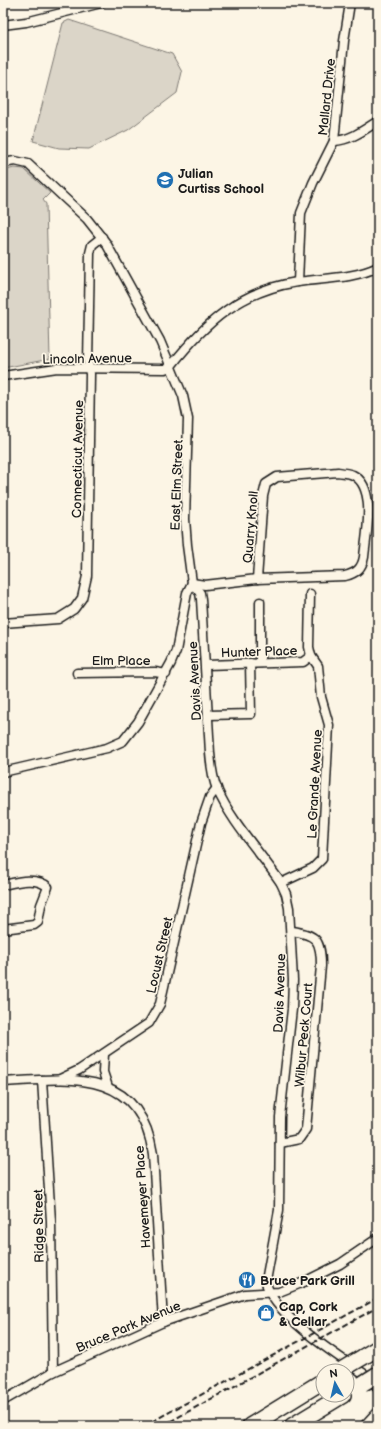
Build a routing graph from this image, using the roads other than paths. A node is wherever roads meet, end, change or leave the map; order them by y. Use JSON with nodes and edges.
{"nodes":[{"id":1,"x":101,"y":3,"type":"edge"},
{"id":2,"x":350,"y":3,"type":"edge"},
{"id":3,"x":3,"y":25,"type":"edge"},
{"id":4,"x":378,"y":121,"type":"edge"},
{"id":5,"x":334,"y":141,"type":"junction"},
{"id":6,"x":3,"y":163,"type":"edge"},
{"id":7,"x":102,"y":237,"type":"junction"},
{"id":8,"x":378,"y":267,"type":"edge"},
{"id":9,"x":298,"y":282,"type":"junction"},
{"id":10,"x":171,"y":366,"type":"junction"},
{"id":11,"x":89,"y":368,"type":"junction"},
{"id":12,"x":3,"y":376,"type":"edge"},
{"id":13,"x":257,"y":579,"type":"junction"},
{"id":14,"x":192,"y":583,"type":"junction"},
{"id":15,"x":310,"y":594,"type":"dead end"},
{"id":16,"x":260,"y":602,"type":"dead end"},
{"id":17,"x":3,"y":623,"type":"edge"},
{"id":18,"x":311,"y":656,"type":"junction"},
{"id":19,"x":250,"y":663,"type":"junction"},
{"id":20,"x":260,"y":663,"type":"junction"},
{"id":21,"x":206,"y":665,"type":"junction"},
{"id":22,"x":77,"y":673,"type":"dead end"},
{"id":23,"x":166,"y":674,"type":"junction"},
{"id":24,"x":208,"y":715,"type":"junction"},
{"id":25,"x":3,"y":772,"type":"edge"},
{"id":26,"x":217,"y":788,"type":"junction"},
{"id":27,"x":281,"y":883,"type":"junction"},
{"id":28,"x":3,"y":885,"type":"edge"},
{"id":29,"x":3,"y":928,"type":"edge"},
{"id":30,"x":292,"y":931,"type":"junction"},
{"id":31,"x":104,"y":1054,"type":"junction"},
{"id":32,"x":42,"y":1080,"type":"junction"},
{"id":33,"x":58,"y":1080,"type":"junction"},
{"id":34,"x":3,"y":1082,"type":"edge"},
{"id":35,"x":110,"y":1088,"type":"junction"},
{"id":36,"x":280,"y":1143,"type":"junction"},
{"id":37,"x":378,"y":1238,"type":"edge"},
{"id":38,"x":269,"y":1293,"type":"junction"},
{"id":39,"x":163,"y":1322,"type":"junction"},
{"id":40,"x":378,"y":1348,"type":"edge"},
{"id":41,"x":353,"y":1363,"type":"edge"},
{"id":42,"x":53,"y":1372,"type":"junction"},
{"id":43,"x":372,"y":1380,"type":"edge"},
{"id":44,"x":315,"y":1386,"type":"edge"},
{"id":45,"x":355,"y":1389,"type":"edge"},
{"id":46,"x":378,"y":1389,"type":"edge"},
{"id":47,"x":3,"y":1401,"type":"edge"},
{"id":48,"x":330,"y":1403,"type":"edge"},
{"id":49,"x":378,"y":1413,"type":"edge"},
{"id":50,"x":250,"y":1426,"type":"edge"},
{"id":51,"x":292,"y":1426,"type":"edge"},
{"id":52,"x":366,"y":1426,"type":"edge"}],
"edges":[{"from":1,"to":3,"type":"street"},
{"from":2,"to":5,"type":"street","name":"Mallard Drive"},
{"from":4,"to":5,"type":"street"},
{"from":5,"to":9,"type":"street","name":"Mallard Drive"},
{"from":6,"to":7,"type":"street","name":"East Elm Street"},
{"from":7,"to":10,"type":"street","name":"East Elm Street"},
{"from":7,"to":11,"type":"street","name":"Connecticut Avenue"},
{"from":8,"to":9,"type":"street"},
{"from":9,"to":10,"type":"street"},
{"from":10,"to":11,"type":"street","name":"Lincoln Avenue"},
{"from":10,"to":14,"type":"street","name":"East Elm Street"},
{"from":11,"to":12,"type":"street","name":"Lincoln Avenue"},
{"from":11,"to":17,"type":"street","name":"Connecticut Avenue"},
{"from":13,"to":13,"type":"street","name":"Quarry Knoll"},
{"from":13,"to":14,"type":"street","name":"Quarry Knoll"},
{"from":14,"to":21,"type":"street","name":"Davis Avenue"},
{"from":14,"to":23,"type":"street","name":"East Elm Street"},
{"from":15,"to":18,"type":"street","name":"Le Grande Avenue"},
{"from":16,"to":20,"type":"street"},
{"from":18,"to":20,"type":"street","name":"Hunter Place"},
{"from":18,"to":27,"type":"street","name":"Le Grande Avenue"},
{"from":19,"to":20,"type":"street","name":"Hunter Place"},
{"from":19,"to":21,"type":"street","name":"Hunter Place"},
{"from":19,"to":24,"type":"street"},
{"from":21,"to":24,"type":"street","name":"Davis Avenue"},
{"from":22,"to":23,"type":"street","name":"Elm Place"},
{"from":23,"to":25,"type":"street","name":"East Elm Street"},
{"from":24,"to":26,"type":"street","name":"Davis Avenue"},
{"from":26,"to":27,"type":"street","name":"Davis Avenue"},
{"from":26,"to":31,"type":"street","name":"Locust Street"},
{"from":27,"to":30,"type":"street","name":"Davis Avenue"},
{"from":28,"to":29,"type":"street"},
{"from":30,"to":36,"type":"street","name":"Davis Avenue"},
{"from":30,"to":36,"type":"street","name":"Wilbur Peck Court"},
{"from":31,"to":33,"type":"street","name":"Locust Street"},
{"from":31,"to":35,"type":"street"},
{"from":32,"to":33,"type":"street","name":"Havemeyer Place"},
{"from":32,"to":34,"type":"street","name":"Havemeyer Place"},
{"from":32,"to":42,"type":"street","name":"Ridge Street"},
{"from":33,"to":35,"type":"street","name":"Havemeyer Place"},
{"from":35,"to":39,"type":"street","name":"Havemeyer Place"},
{"from":36,"to":38,"type":"street","name":"Davis Avenue"},
{"from":37,"to":38,"type":"street","name":"Bruce Park Avenue"},
{"from":38,"to":39,"type":"street","name":"Bruce Park Avenue"},
{"from":38,"to":43,"type":"street"},
{"from":39,"to":42,"type":"street","name":"Bruce Park Avenue"},
{"from":40,"to":41,"type":"highway","bridge":true},
{"from":42,"to":47,"type":"street","name":"Bruce Park Avenue"},
{"from":43,"to":45,"type":"highway"},
{"from":43,"to":46,"type":"street"},
{"from":44,"to":50,"type":"highway"},
{"from":48,"to":51,"type":"highway"},
{"from":49,"to":52,"type":"main road"}]}
